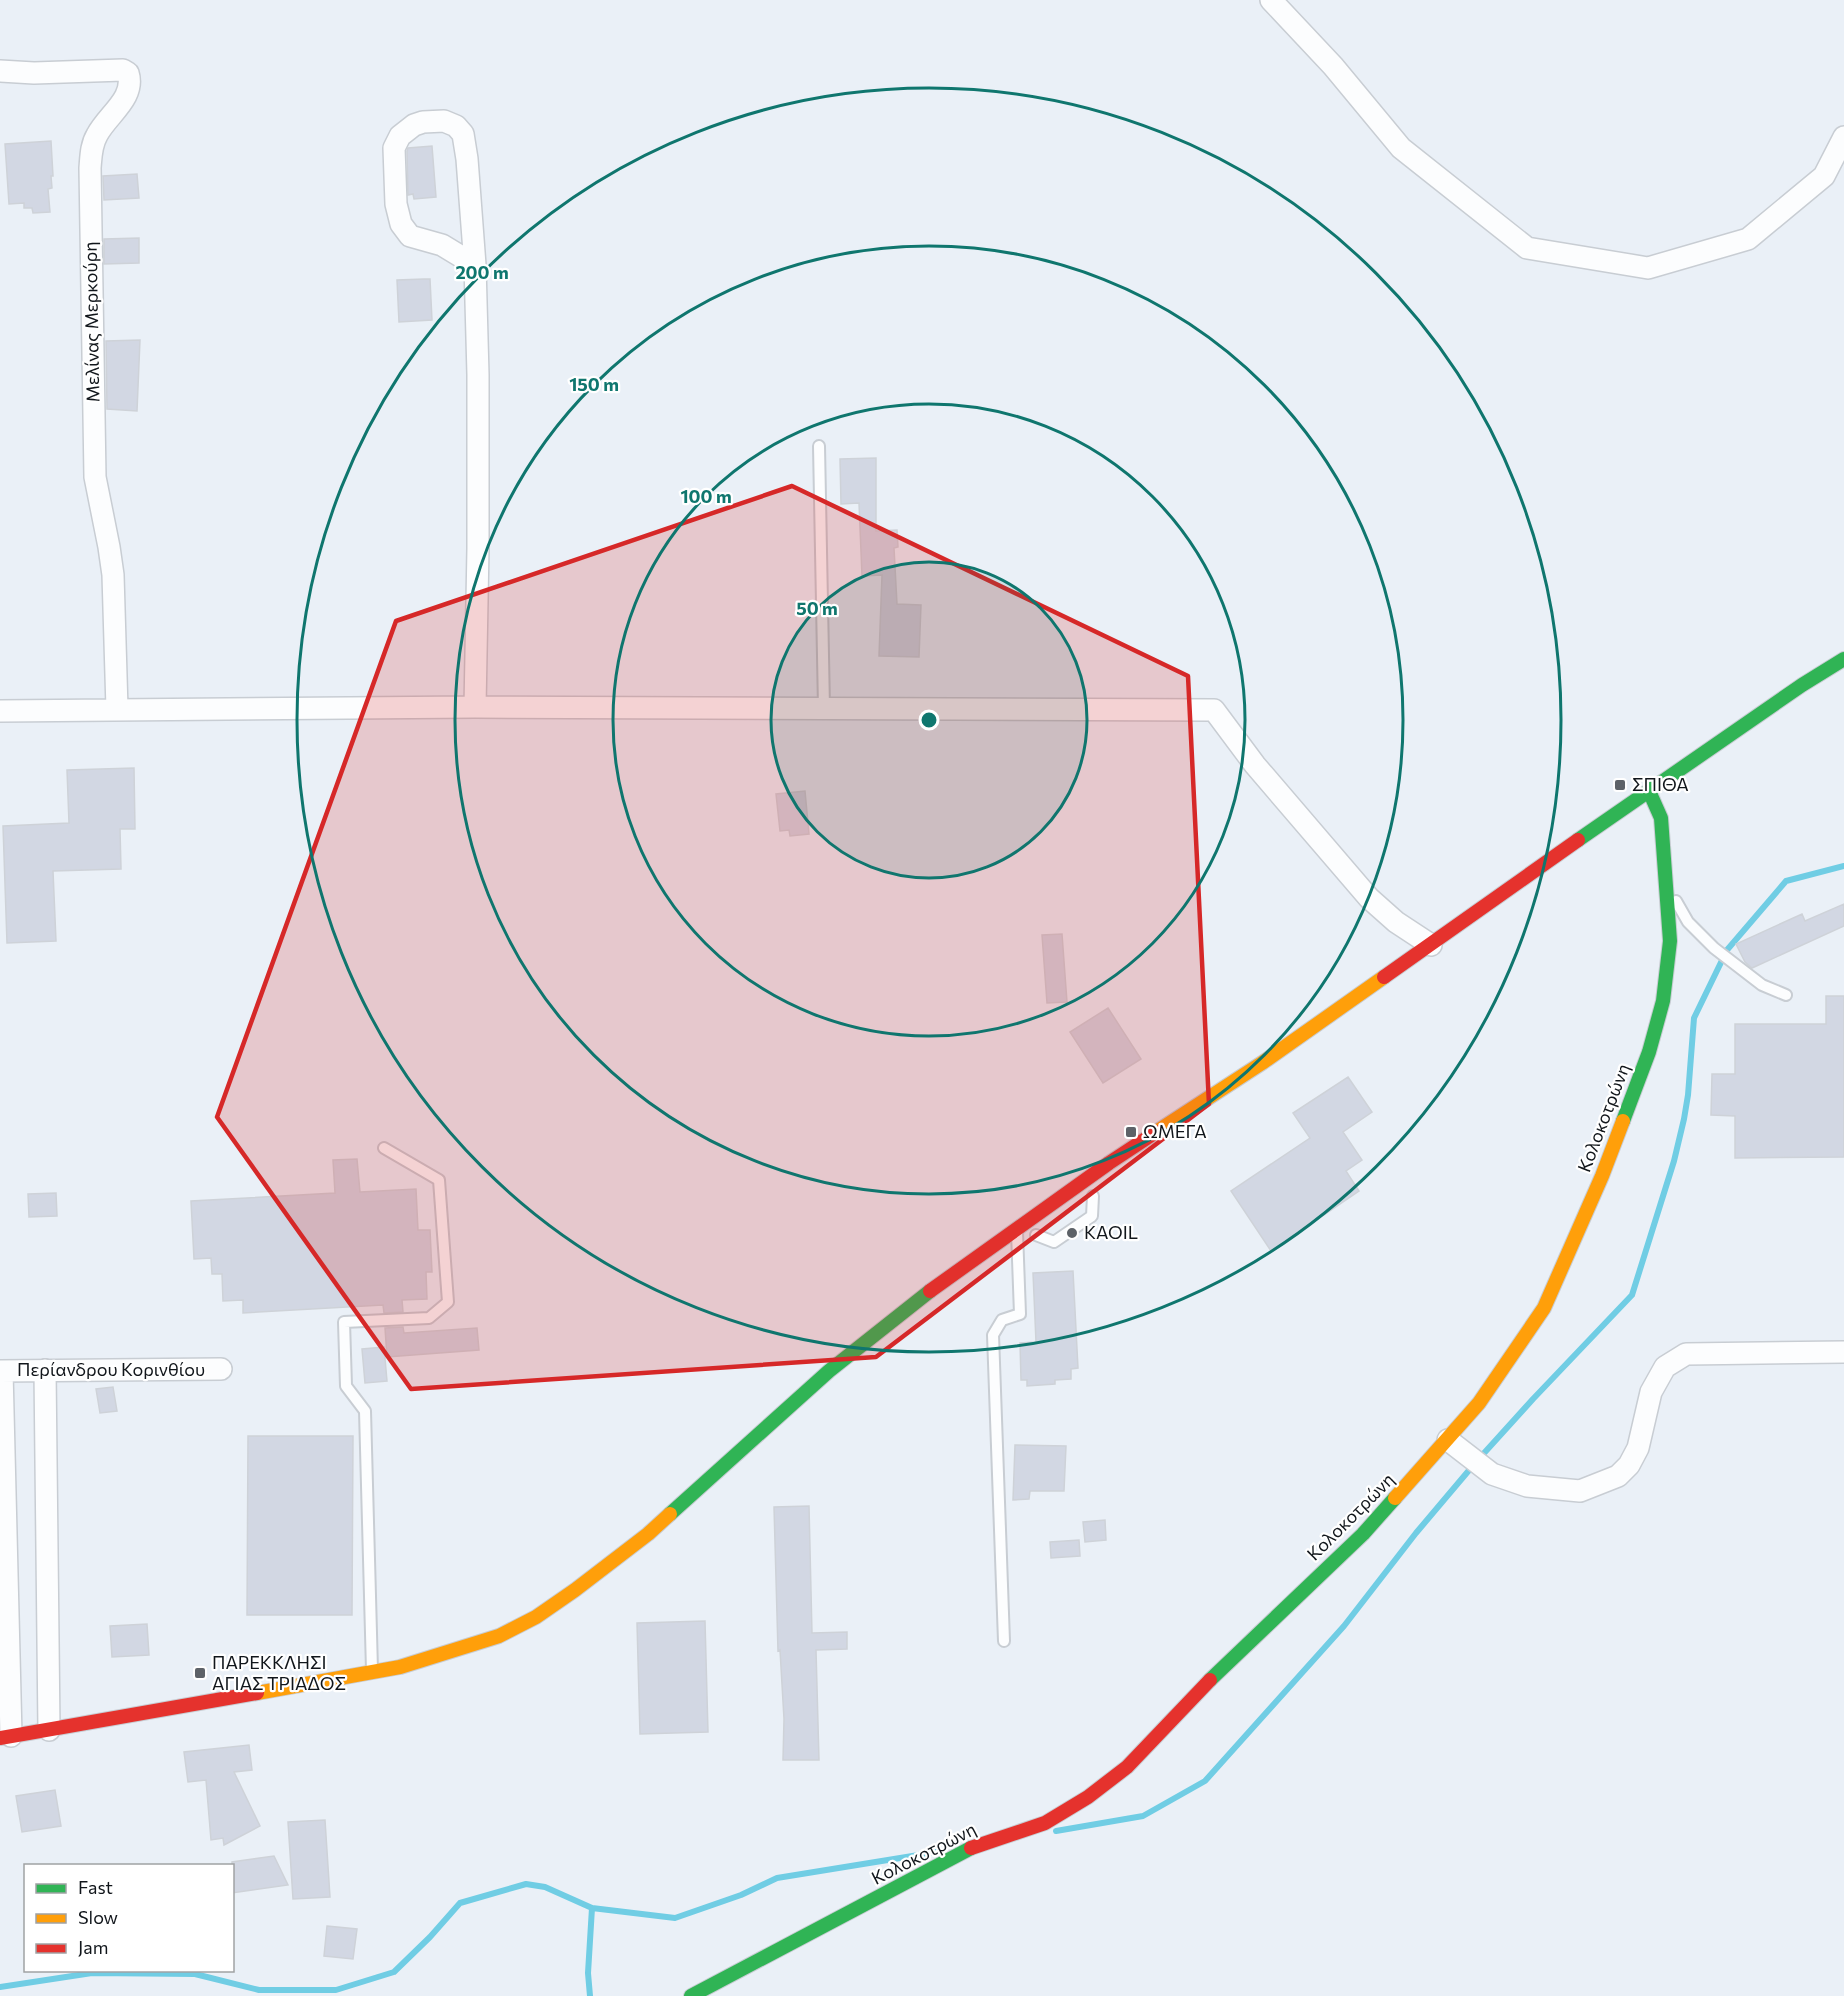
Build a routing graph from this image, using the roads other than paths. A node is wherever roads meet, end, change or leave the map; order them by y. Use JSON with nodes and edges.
{"nodes":[{"id":1,"x":1271,"y":0,"type":"edge"},
{"id":2,"x":0,"y":71,"type":"edge"},
{"id":3,"x":1844,"y":137,"type":"edge"},
{"id":4,"x":475,"y":265,"type":"junction"},
{"id":5,"x":819,"y":447,"type":"dead end"},
{"id":6,"x":1844,"y":659,"type":"edge"},
{"id":7,"x":475,"y":707,"type":"junction"},
{"id":8,"x":824,"y":708,"type":"junction"},
{"id":9,"x":117,"y":709,"type":"junction"},
{"id":10,"x":0,"y":711,"type":"edge"},
{"id":11,"x":1649,"y":791,"type":"junction"},
{"id":12,"x":1665,"y":880,"type":"junction"},
{"id":13,"x":1431,"y":945,"type":"junction"},
{"id":14,"x":1786,"y":995,"type":"dead end"},
{"id":15,"x":384,"y":1148,"type":"dead end"},
{"id":16,"x":1093,"y":1196,"type":"dead end"},
{"id":17,"x":1017,"y":1229,"type":"junction"},
{"id":18,"x":1036,"y":1235,"type":"dead end"},
{"id":19,"x":1844,"y":1352,"type":"edge"},
{"id":20,"x":221,"y":1369,"type":"dead end"},
{"id":21,"x":45,"y":1370,"type":"junction"},
{"id":22,"x":1,"y":1371,"type":"edge"},
{"id":23,"x":1448,"y":1440,"type":"junction"},
{"id":24,"x":1004,"y":1641,"type":"dead end"},
{"id":25,"x":372,"y":1673,"type":"junction"},
{"id":26,"x":49,"y":1730,"type":"junction"},
{"id":27,"x":5,"y":1737,"type":"edge"},
{"id":28,"x":692,"y":1996,"type":"edge"}],
"edges":[{"from":1,"to":3,"type":"street"},
{"from":2,"to":9,"type":"street","name":"Μελίνας Μερκούρη"},
{"from":4,"to":4,"type":"street"},
{"from":4,"to":7,"type":"street"},
{"from":5,"to":8,"type":"lane"},
{"from":6,"to":11,"type":"street"},
{"from":7,"to":8,"type":"street"},
{"from":7,"to":9,"type":"street"},
{"from":8,"to":13,"type":"street"},
{"from":9,"to":10,"type":"street"},
{"from":11,"to":12,"type":"street","name":"Κολοκοτρώνη"},
{"from":11,"to":13,"type":"street"},
{"from":12,"to":14,"type":"lane"},
{"from":12,"to":23,"type":"street","name":"Κολοκοτρώνη"},
{"from":13,"to":17,"type":"street"},
{"from":15,"to":25,"type":"lane"},
{"from":16,"to":18,"type":"lane"},
{"from":17,"to":24,"type":"lane"},
{"from":17,"to":25,"type":"street"},
{"from":19,"to":23,"type":"street"},
{"from":20,"to":21,"type":"street","name":"Περίανδρου Κορινθίου"},
{"from":21,"to":22,"type":"street","name":"Περίανδρου Κορινθίου"},
{"from":21,"to":26,"type":"street"},
{"from":22,"to":27,"type":"street"},
{"from":23,"to":28,"type":"street","name":"Κολοκοτρώνη"},
{"from":25,"to":26,"type":"street"},
{"from":26,"to":27,"type":"street"}]}
